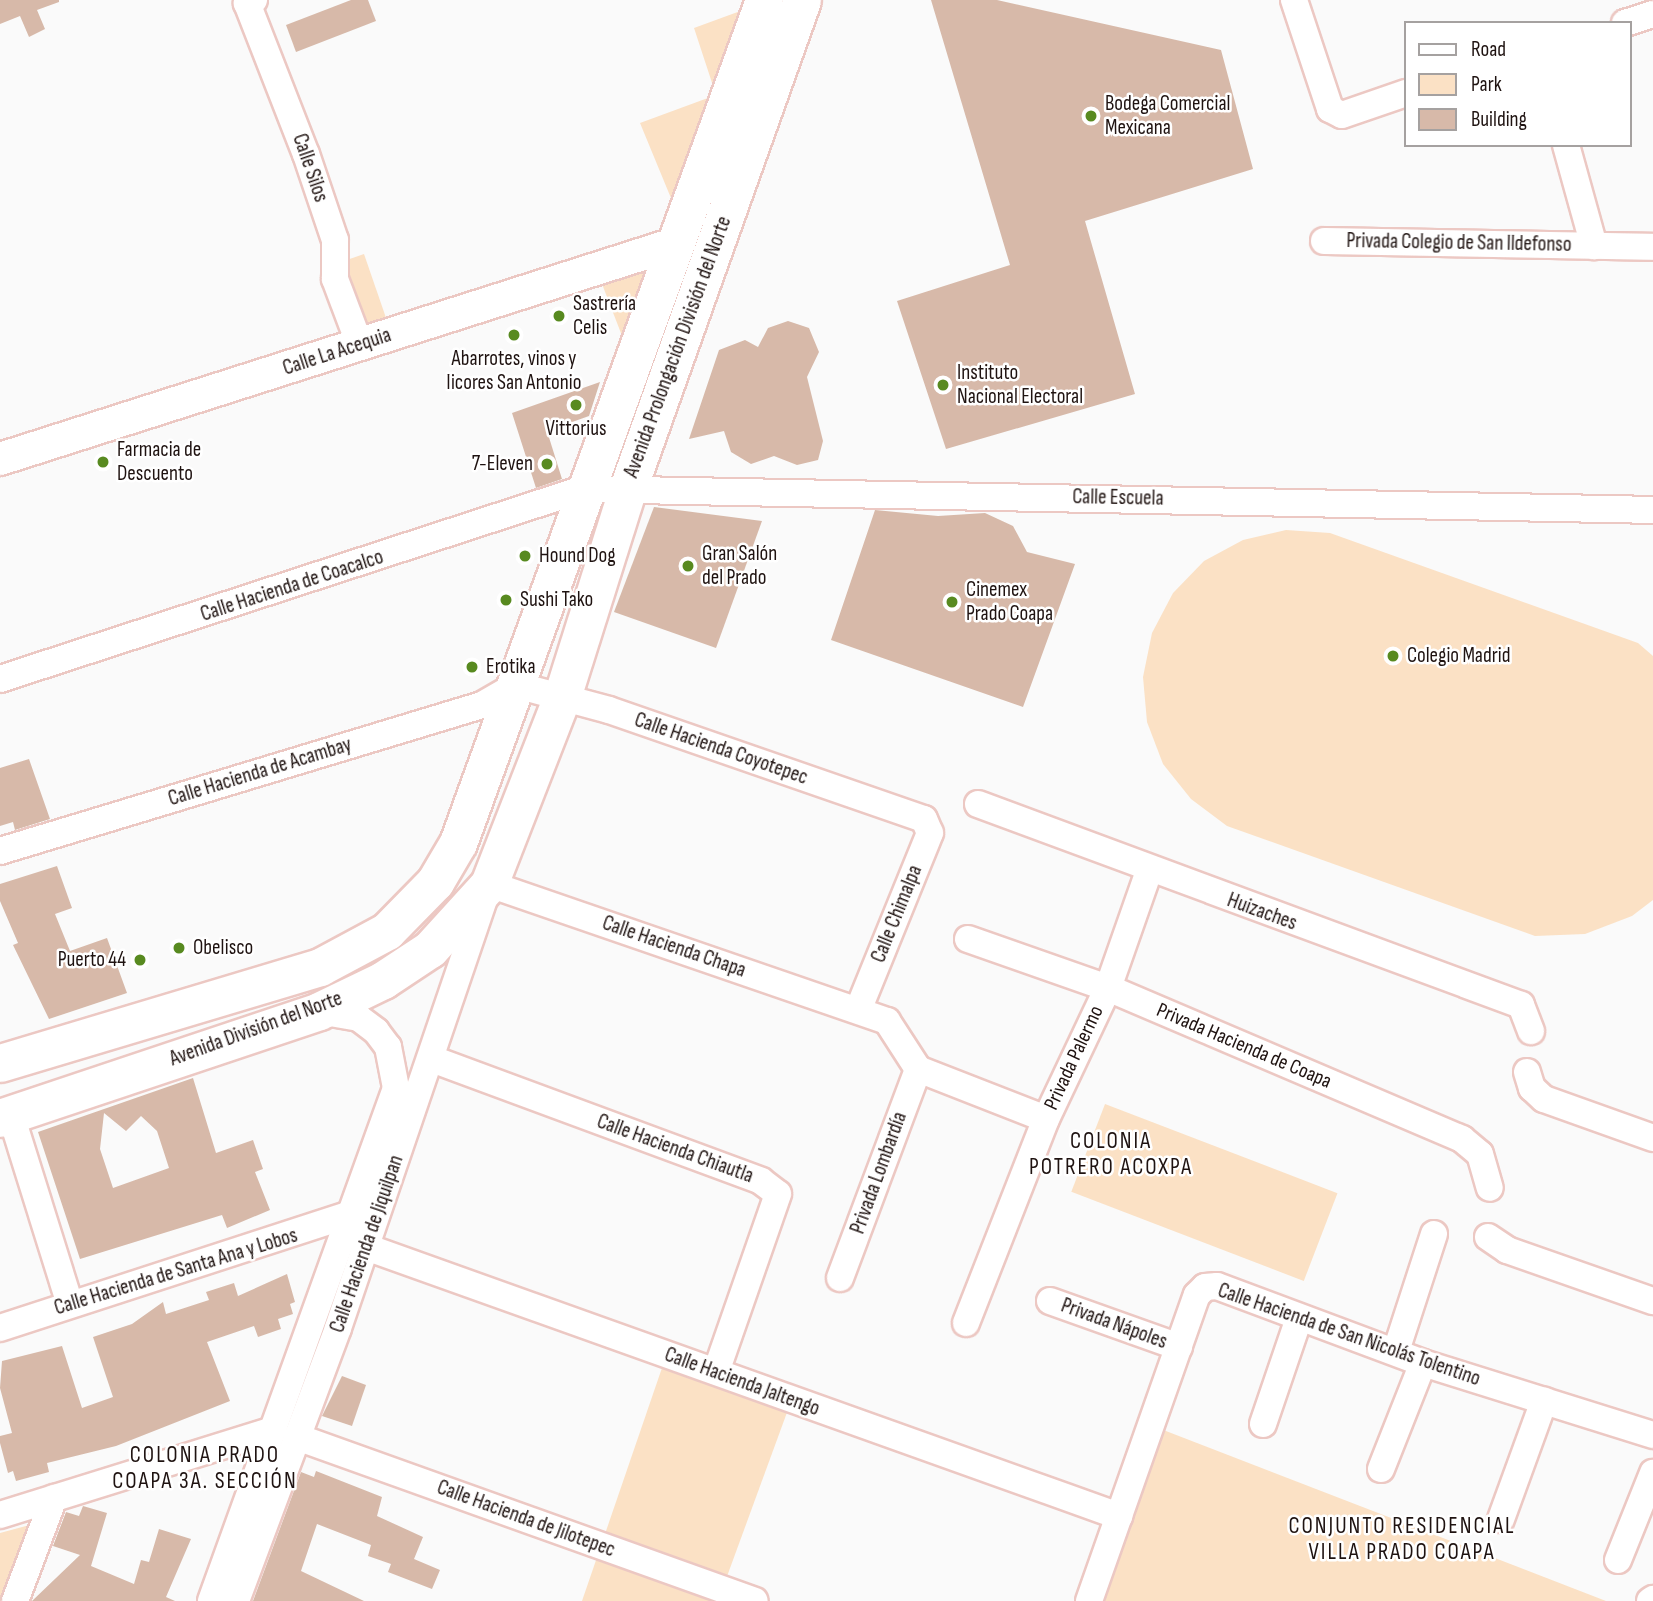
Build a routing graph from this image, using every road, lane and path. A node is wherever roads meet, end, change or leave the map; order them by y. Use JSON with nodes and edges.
{"nodes":[{"id":1,"x":254,"y":0,"type":"edge"},
{"id":2,"x":1294,"y":0,"type":"edge"},
{"id":3,"x":790,"y":2,"type":"edge"},
{"id":4,"x":1653,"y":14,"type":"edge"},
{"id":5,"x":1631,"y":21,"type":"edge"},
{"id":6,"x":1404,"y":94,"type":"edge"},
{"id":7,"x":1567,"y":147,"type":"edge"},
{"id":8,"x":1324,"y":241,"type":"dead end"},
{"id":9,"x":674,"y":244,"type":"junction"},
{"id":10,"x":1594,"y":246,"type":"junction"},
{"id":11,"x":1653,"y":247,"type":"edge"},
{"id":12,"x":360,"y":345,"type":"junction"},
{"id":13,"x":0,"y":459,"type":"edge"},
{"id":14,"x":583,"y":489,"type":"junction"},
{"id":15,"x":627,"y":491,"type":"junction"},
{"id":16,"x":1653,"y":510,"type":"edge"},
{"id":17,"x":0,"y":679,"type":"edge"},
{"id":18,"x":516,"y":685,"type":"junction"},
{"id":19,"x":562,"y":697,"type":"junction"},
{"id":20,"x":978,"y":804,"type":"dead end"},
{"id":21,"x":924,"y":819,"type":"joint"},
{"id":22,"x":0,"y":851,"type":"edge"},
{"id":23,"x":1149,"y":871,"type":"junction"},
{"id":24,"x":489,"y":884,"type":"junction"},
{"id":25,"x":968,"y":939,"type":"dead end"},
{"id":26,"x":1108,"y":988,"type":"junction"},
{"id":27,"x":858,"y":1010,"type":"junction"},
{"id":28,"x":319,"y":1011,"type":"junction"},
{"id":29,"x":1531,"y":1031,"type":"dead end"},
{"id":30,"x":95,"y":1035,"type":"junction"},
{"id":31,"x":432,"y":1059,"type":"junction"},
{"id":32,"x":0,"y":1063,"type":"edge"},
{"id":33,"x":918,"y":1069,"type":"junction"},
{"id":34,"x":1527,"y":1072,"type":"dead end"},
{"id":35,"x":110,"y":1080,"type":"junction"},
{"id":36,"x":5,"y":1117,"type":"edge"},
{"id":37,"x":1046,"y":1119,"type":"junction"},
{"id":38,"x":1653,"y":1138,"type":"edge"},
{"id":39,"x":1490,"y":1188,"type":"dead end"},
{"id":40,"x":351,"y":1214,"type":"junction"},
{"id":41,"x":1434,"y":1234,"type":"dead end"},
{"id":42,"x":1488,"y":1237,"type":"dead end"},
{"id":43,"x":366,"y":1247,"type":"junction"},
{"id":44,"x":840,"y":1278,"type":"dead end"},
{"id":45,"x":1050,"y":1301,"type":"dead end"},
{"id":46,"x":1653,"y":1301,"type":"edge"},
{"id":47,"x":70,"y":1304,"type":"junction"},
{"id":48,"x":314,"y":1317,"type":"junction"},
{"id":49,"x":1299,"y":1318,"type":"junction"},
{"id":50,"x":966,"y":1323,"type":"dead end"},
{"id":51,"x":0,"y":1328,"type":"edge"},
{"id":52,"x":338,"y":1328,"type":"junction"},
{"id":53,"x":1179,"y":1347,"type":"junction"},
{"id":54,"x":1396,"y":1351,"type":"junction"},
{"id":55,"x":1423,"y":1363,"type":"junction"},
{"id":56,"x":716,"y":1372,"type":"junction"},
{"id":57,"x":1544,"y":1401,"type":"junction"},
{"id":58,"x":1263,"y":1424,"type":"dead end"},
{"id":59,"x":285,"y":1434,"type":"junction"},
{"id":60,"x":1653,"y":1436,"type":"edge"},
{"id":61,"x":1381,"y":1469,"type":"dead end"},
{"id":62,"x":1653,"y":1473,"type":"edge"},
{"id":63,"x":54,"y":1498,"type":"junction"},
{"id":64,"x":0,"y":1515,"type":"edge"},
{"id":65,"x":1119,"y":1516,"type":"junction"},
{"id":66,"x":1501,"y":1519,"type":"dead end"},
{"id":67,"x":1618,"y":1560,"type":"dead end"},
{"id":68,"x":15,"y":1601,"type":"edge"},
{"id":69,"x":211,"y":1601,"type":"edge"},
{"id":70,"x":236,"y":1601,"type":"edge"},
{"id":71,"x":754,"y":1601,"type":"edge"},
{"id":72,"x":1088,"y":1601,"type":"edge"}],
"edges":[{"from":1,"to":12,"type":"street","name":"Calle Silos"},
{"from":2,"to":6,"type":"street"},
{"from":3,"to":9,"type":"main road","name":"Avenida Prolongación División del Norte"},
{"from":3,"to":15,"type":"main road","name":"Avenida Prolongación División del Norte"},
{"from":4,"to":5,"type":"street"},
{"from":7,"to":10,"type":"street"},
{"from":8,"to":10,"type":"street","name":"Privada Colegio de San Ildefonso"},
{"from":9,"to":12,"type":"street","name":"Calle La Acequia"},
{"from":9,"to":14,"type":"main road","name":"Avenida Prolongación División del Norte"},
{"from":10,"to":11,"type":"street","name":"Privada Colegio de San Ildefonso"},
{"from":12,"to":13,"type":"street","name":"Calle La Acequia"},
{"from":14,"to":15,"type":"street","name":"Calle Escuela"},
{"from":14,"to":17,"type":"street","name":"Calle Hacienda de Coacalco"},
{"from":14,"to":18,"type":"main road","name":"Avenida Prolongación División del Norte"},
{"from":15,"to":16,"type":"street","name":"Calle Escuela"},
{"from":15,"to":19,"type":"main road","name":"Avenida Prolongación División del Norte"},
{"from":18,"to":19,"type":"street","name":"Calle Hacienda Coyotepec"},
{"from":18,"to":22,"type":"street","name":"Calle Hacienda de Acambay"},
{"from":18,"to":30,"type":"main road","name":"Avenida División del Norte"},
{"from":19,"to":21,"type":"street","name":"Calle Hacienda Coyotepec"},
{"from":19,"to":24,"type":"main road","name":"Avenida División del Norte"},
{"from":20,"to":23,"type":"street","name":"Huizaches"},
{"from":21,"to":27,"type":"street","name":"Calle Chimalpa"},
{"from":23,"to":26,"type":"street","name":"Privada Palermo"},
{"from":23,"to":29,"type":"street","name":"Huizaches"},
{"from":24,"to":27,"type":"street","name":"Calle Hacienda Chapa"},
{"from":24,"to":28,"type":"main road","name":"Avenida División del Norte"},
{"from":24,"to":31,"type":"street","name":"Calle Hacienda de Jiquilpan"},
{"from":25,"to":26,"type":"street","name":"Privada Hacienda de Coapa"},
{"from":26,"to":37,"type":"street","name":"Privada Palermo"},
{"from":26,"to":39,"type":"street","name":"Privada Hacienda de Coapa"},
{"from":27,"to":33,"type":"street","name":"Calle Hacienda Chapa"},
{"from":28,"to":35,"type":"main road","name":"Avenida División del Norte"},
{"from":28,"to":40,"type":"street","name":"Calle Hacienda de Jiquilpan"},
{"from":30,"to":32,"type":"main road","name":"Avenida División del Norte"},
{"from":30,"to":35,"type":"main road"},
{"from":31,"to":43,"type":"street","name":"Calle Hacienda de Jiquilpan"},
{"from":31,"to":56,"type":"street","name":"Calle Hacienda Chiautla"},
{"from":33,"to":37,"type":"street"},
{"from":33,"to":44,"type":"street","name":"Privada Lombardía"},
{"from":34,"to":38,"type":"street"},
{"from":35,"to":36,"type":"main road","name":"Avenida División del Norte"},
{"from":36,"to":47,"type":"street"},
{"from":37,"to":50,"type":"street","name":"Privada Palermo"},
{"from":40,"to":47,"type":"street","name":"Calle Hacienda de Santa Ana y Lobos"},
{"from":40,"to":48,"type":"street","name":"Calle Hacienda de Jiquilpan"},
{"from":41,"to":54,"type":"street"},
{"from":42,"to":46,"type":"street"},
{"from":43,"to":52,"type":"street","name":"Calle Hacienda de Jiquilpan"},
{"from":43,"to":56,"type":"street","name":"Calle Hacienda Jaltengo"},
{"from":45,"to":53,"type":"street","name":"Privada Nápoles"},
{"from":47,"to":51,"type":"street","name":"Calle Hacienda de Santa Ana y Lobos"},
{"from":48,"to":52,"type":"street"},
{"from":48,"to":59,"type":"street","name":"Calle Hacienda de Jiquilpan"},
{"from":49,"to":53,"type":"street","name":"Calle Hacienda de San Nicolás Tolentino"},
{"from":49,"to":54,"type":"street","name":"Calle Hacienda de San Nicolás Tolentino"},
{"from":49,"to":58,"type":"street"},
{"from":52,"to":59,"type":"street","name":"Calle Hacienda de Jiquilpan"},
{"from":53,"to":65,"type":"street","name":"Calle Hacienda de San Nicolás Tolentino"},
{"from":54,"to":55,"type":"street","name":"Calle Hacienda de San Nicolás Tolentino"},
{"from":55,"to":57,"type":"street","name":"Calle Hacienda de San Nicolás Tolentino"},
{"from":55,"to":61,"type":"street"},
{"from":56,"to":65,"type":"street","name":"Calle Hacienda Jaltengo"},
{"from":57,"to":60,"type":"street","name":"Calle Hacienda de San Nicolás Tolentino"},
{"from":57,"to":66,"type":"street"},
{"from":59,"to":63,"type":"street"},
{"from":59,"to":69,"type":"street","name":"Calle Hacienda de Jiquilpan"},
{"from":59,"to":70,"type":"street","name":"Calle Hacienda de Jiquilpan"},
{"from":59,"to":71,"type":"street","name":"Calle Hacienda de Jilotepec"},
{"from":62,"to":67,"type":"street"},
{"from":63,"to":64,"type":"street"},
{"from":63,"to":68,"type":"street"},
{"from":65,"to":72,"type":"street","name":"Calle Hacienda de San Nicolás Tolentino"}]}
